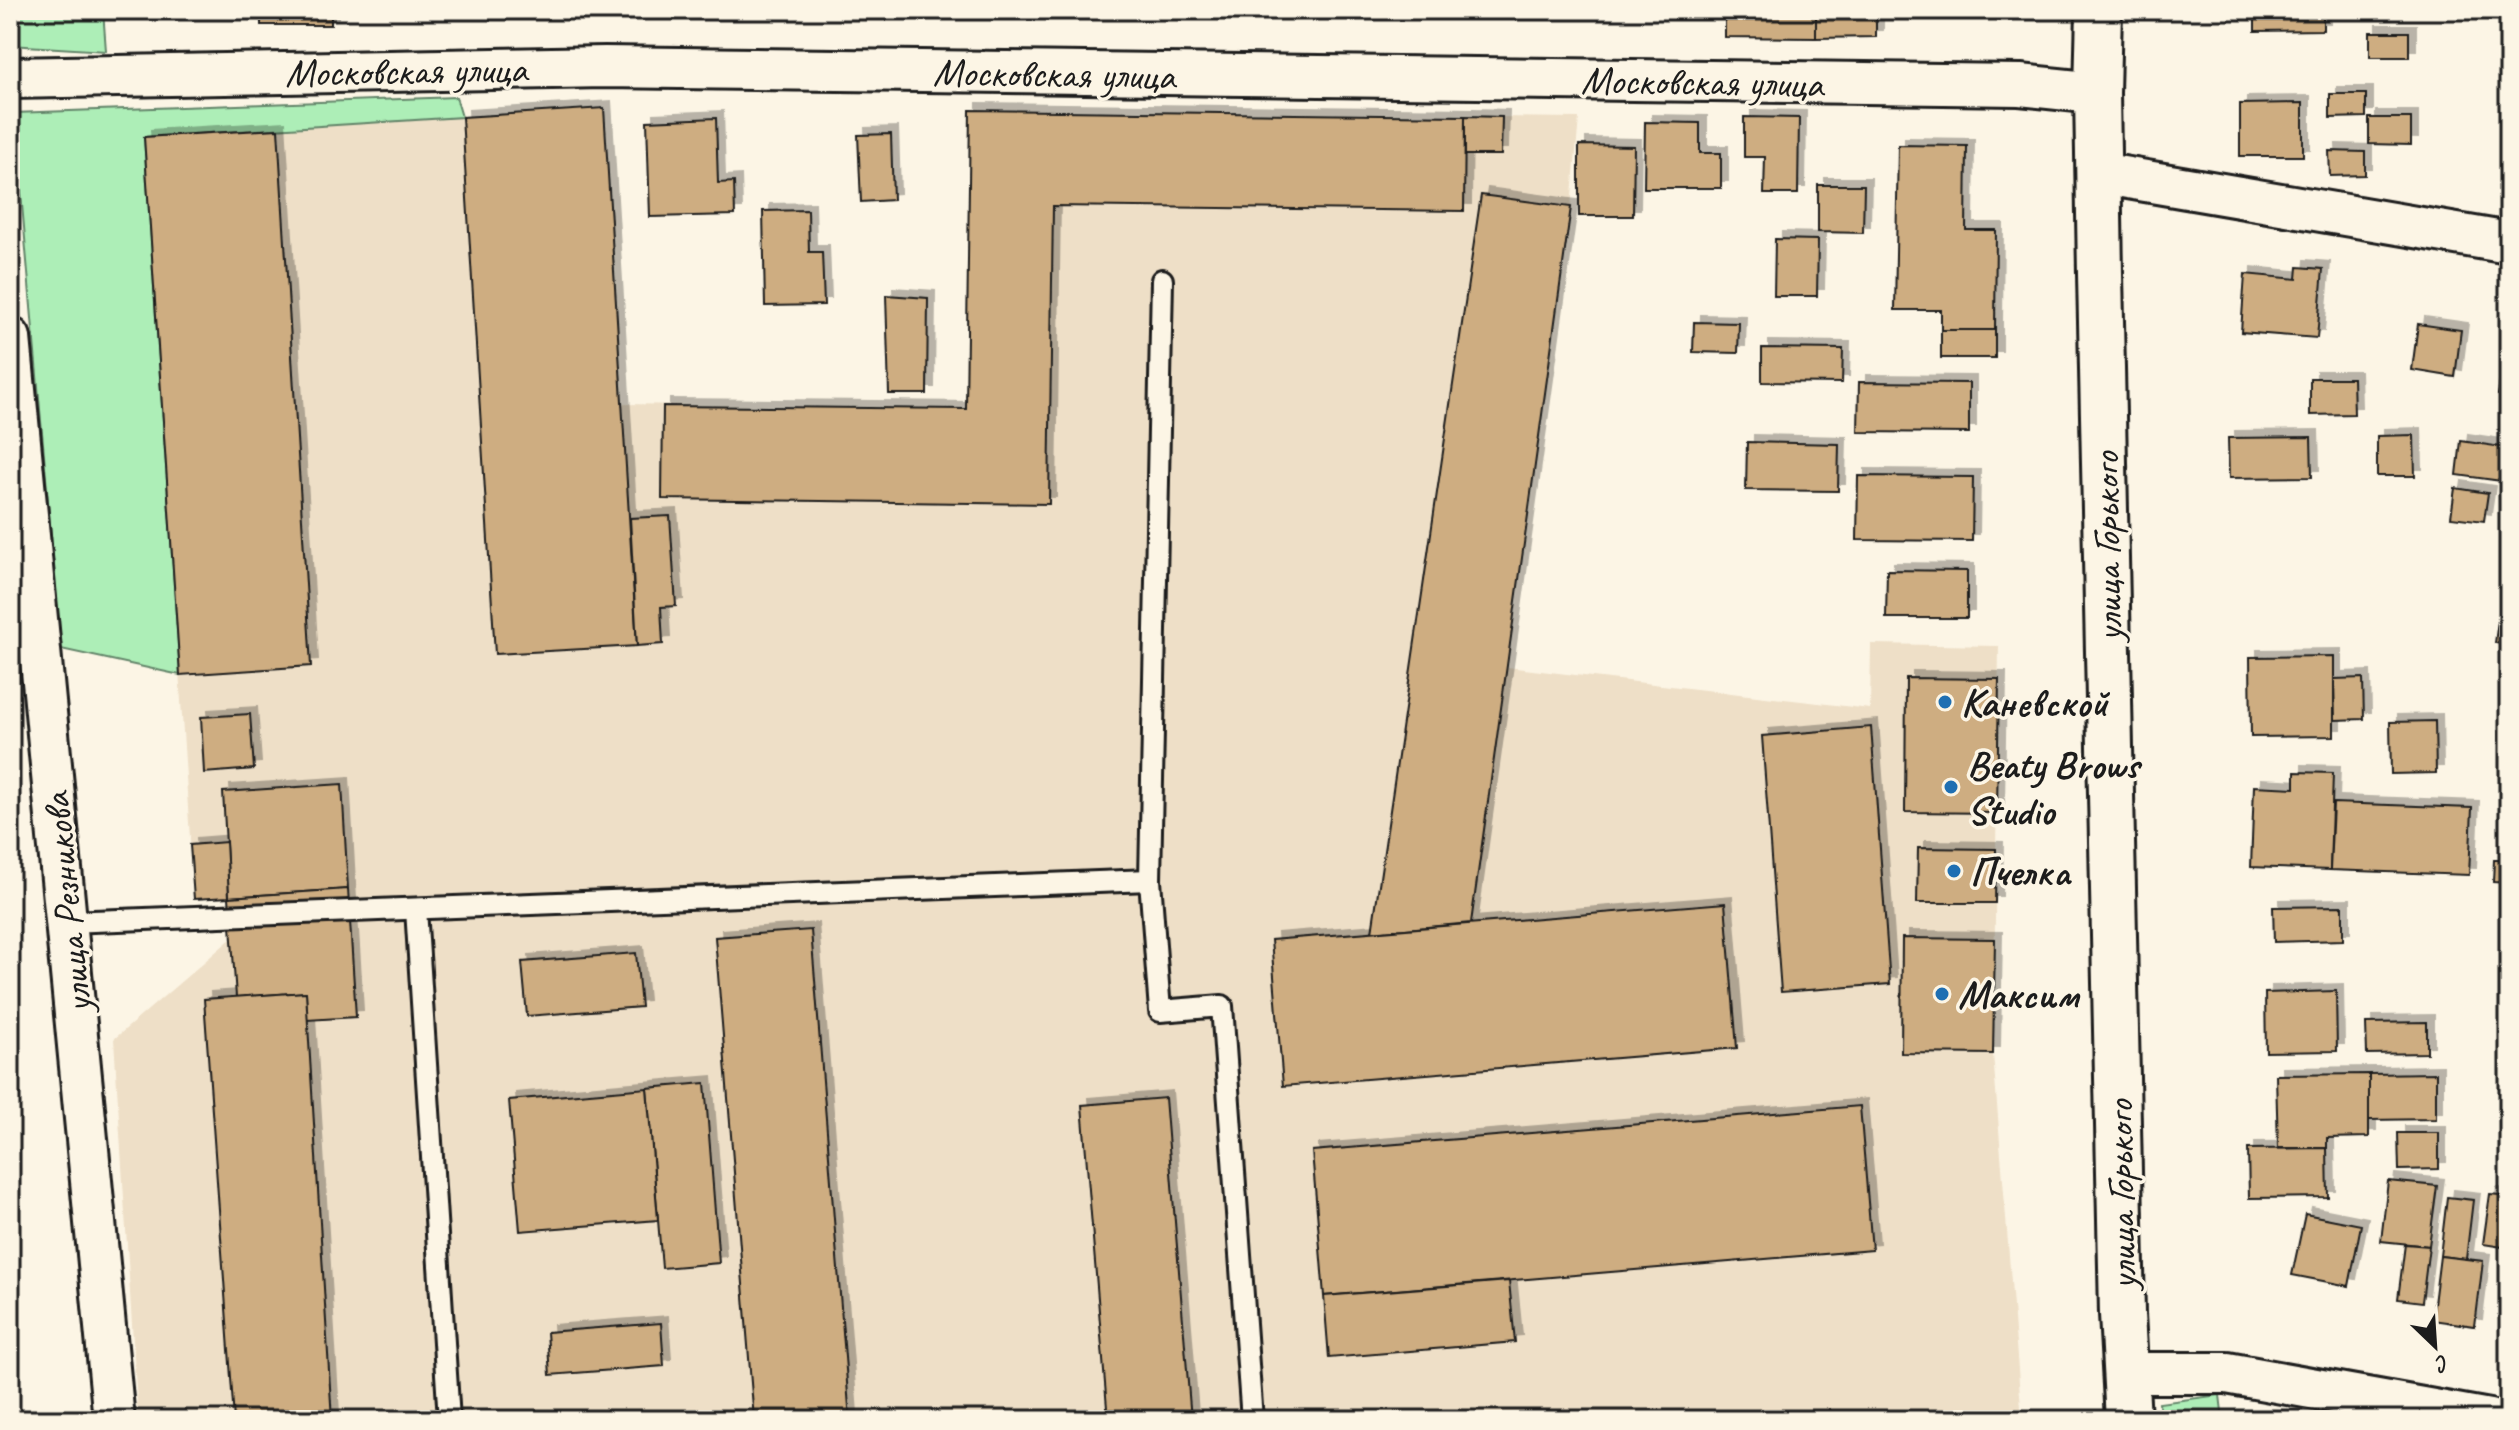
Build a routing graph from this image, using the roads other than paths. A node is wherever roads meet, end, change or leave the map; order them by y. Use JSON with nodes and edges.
{"nodes":[{"id":1,"x":2099,"y":10,"type":"edge"},
{"id":2,"x":10,"y":78,"type":"edge"},
{"id":3,"x":2097,"y":93,"type":"junction"},
{"id":4,"x":2099,"y":173,"type":"junction"},
{"id":5,"x":2509,"y":243,"type":"edge"},
{"id":6,"x":1162,"y":280,"type":"dead end"},
{"id":7,"x":10,"y":338,"type":"edge"},
{"id":8,"x":1150,"y":880,"type":"junction"},
{"id":9,"x":416,"y":909,"type":"junction"},
{"id":10,"x":68,"y":922,"type":"junction"},
{"id":11,"x":2124,"y":1373,"type":"junction"},
{"id":12,"x":114,"y":1420,"type":"edge"},
{"id":13,"x":449,"y":1420,"type":"edge"},
{"id":14,"x":1252,"y":1420,"type":"edge"},
{"id":15,"x":2128,"y":1420,"type":"edge"},
{"id":16,"x":2489,"y":1420,"type":"edge"}],
"edges":[{"from":1,"to":3,"type":"main road","name":"улица Горького"},
{"from":2,"to":3,"type":"street","name":"Московская улица"},
{"from":3,"to":4,"type":"main road","name":"улица Горького"},
{"from":4,"to":5,"type":"street"},
{"from":4,"to":11,"type":"main road","name":"улица Горького"},
{"from":6,"to":8,"type":"lane"},
{"from":7,"to":10,"type":"street","name":"улица Резникова"},
{"from":8,"to":9,"type":"lane"},
{"from":8,"to":14,"type":"lane"},
{"from":9,"to":10,"type":"lane"},
{"from":9,"to":13,"type":"lane"},
{"from":10,"to":12,"type":"street","name":"улица Резникова"},
{"from":11,"to":15,"type":"main road","name":"улица Горького"},
{"from":11,"to":16,"type":"street"}]}
